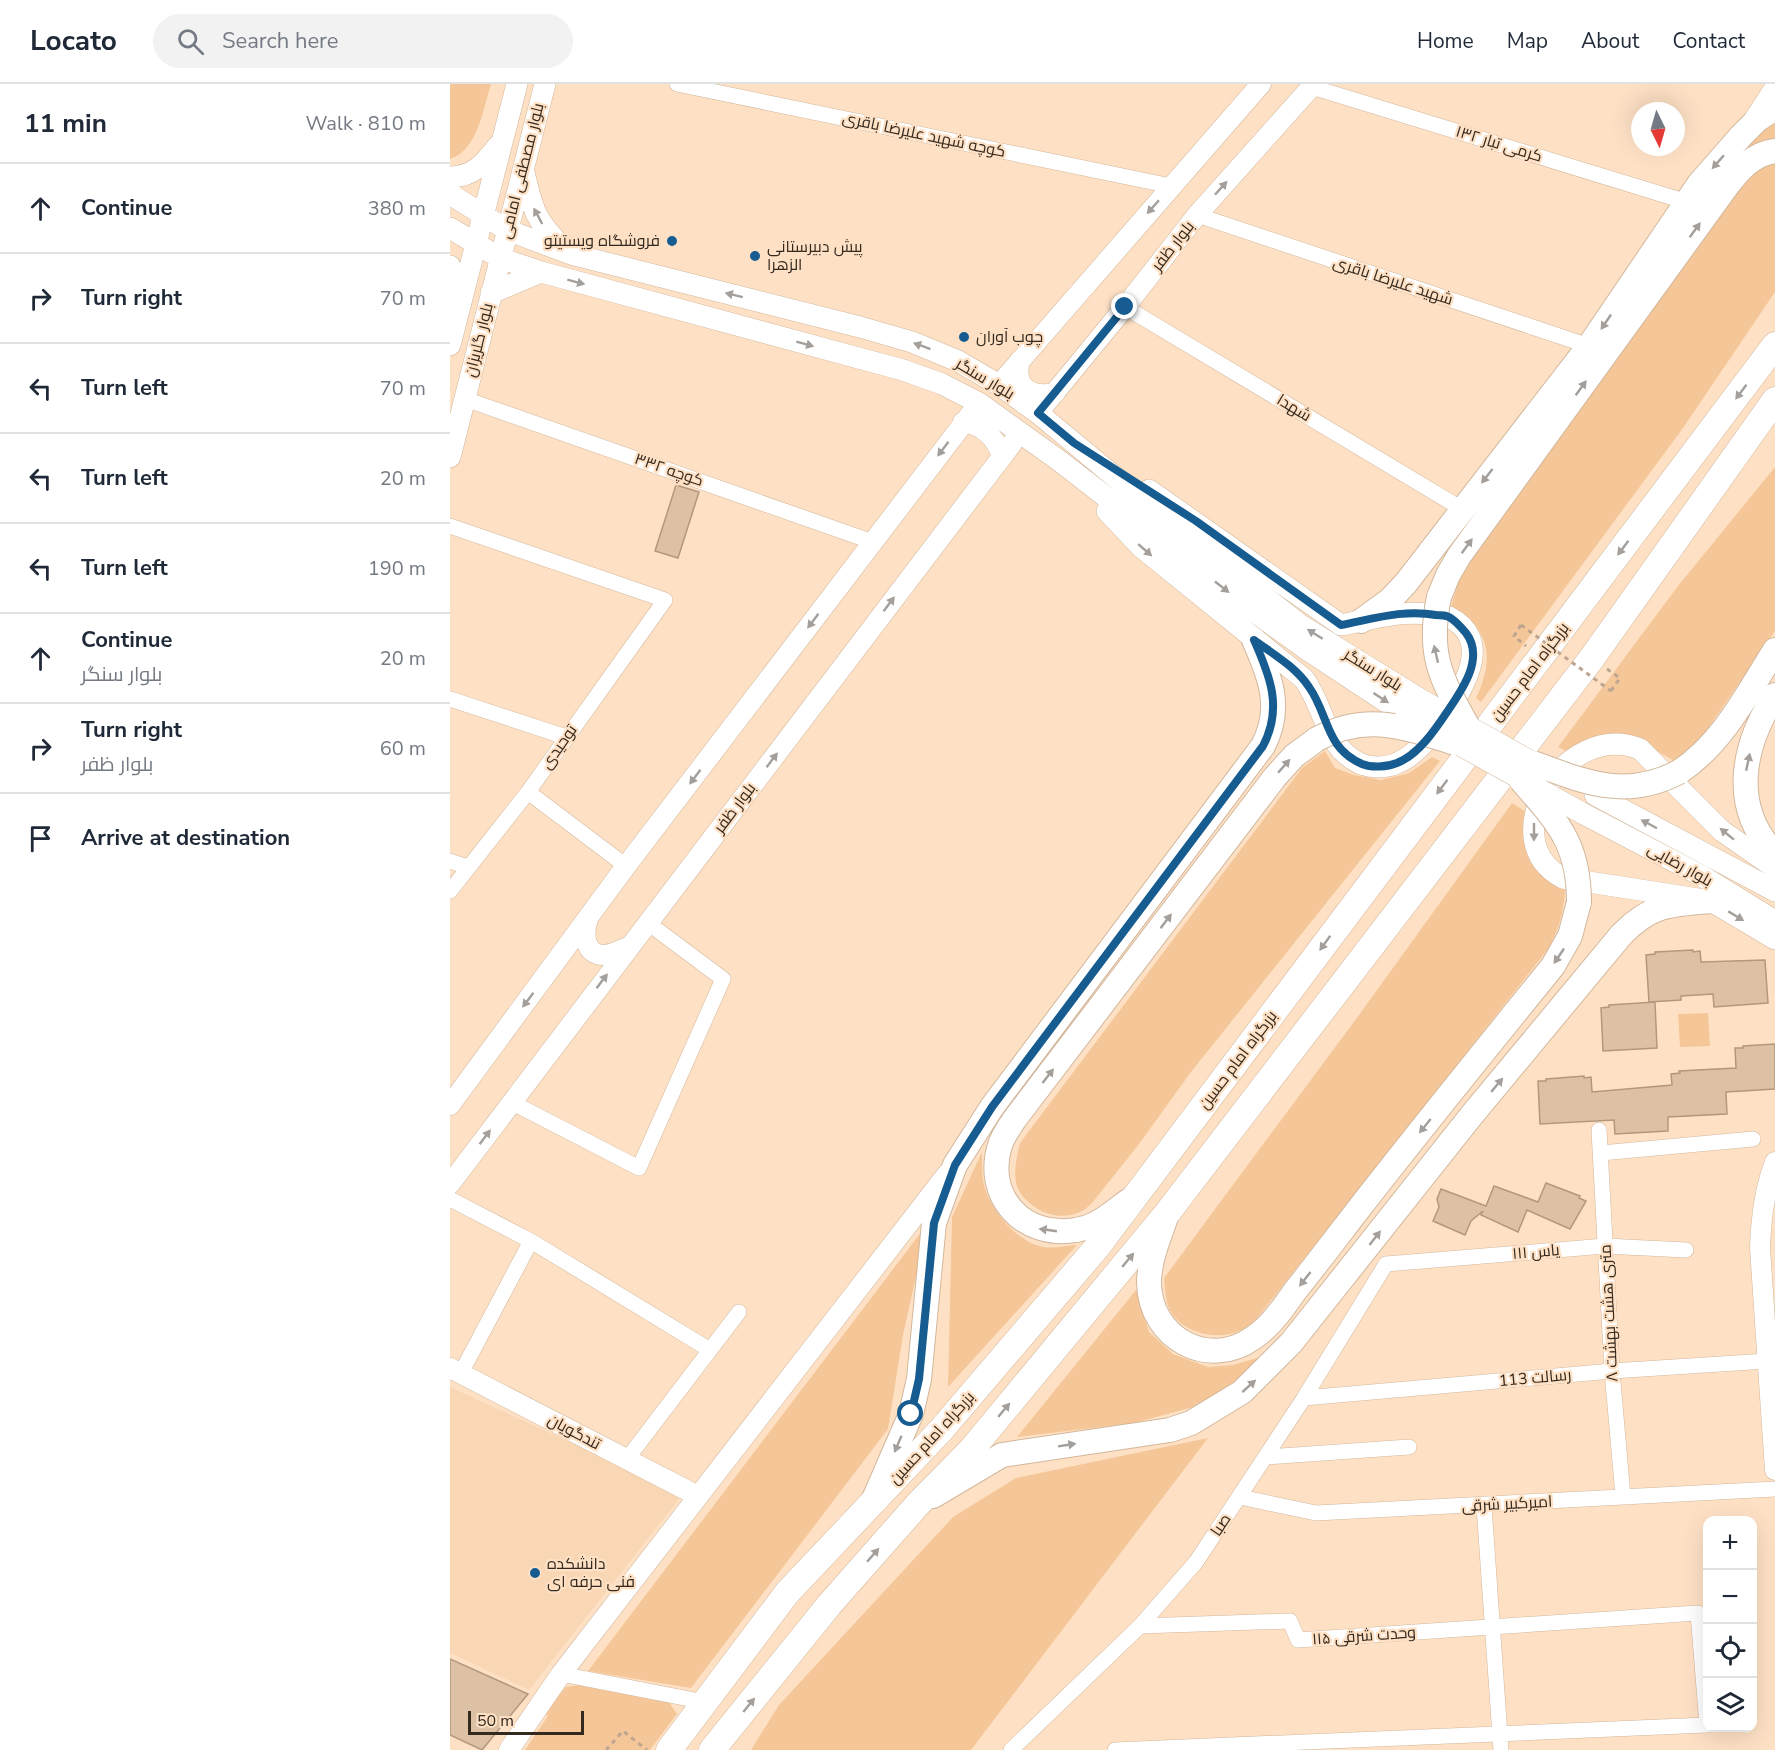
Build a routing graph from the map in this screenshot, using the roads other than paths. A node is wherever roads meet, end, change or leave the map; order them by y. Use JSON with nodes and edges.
{"nodes":[{"id":1,"x":517,"y":84,"type":"edge"},
{"id":2,"x":545,"y":84,"type":"edge"},
{"id":3,"x":677,"y":84,"type":"edge"},
{"id":4,"x":1261,"y":84,"type":"edge"},
{"id":5,"x":1774,"y":84,"type":"edge"},
{"id":6,"x":1313,"y":85,"type":"edge"},
{"id":7,"x":1775,"y":108,"type":"edge"},
{"id":8,"x":1741,"y":136,"type":"junction"},
{"id":9,"x":502,"y":141,"type":"junction"},
{"id":10,"x":1775,"y":151,"type":"edge"},
{"id":11,"x":523,"y":167,"type":"junction"},
{"id":12,"x":450,"y":177,"type":"edge"},
{"id":13,"x":1171,"y":186,"type":"junction"},
{"id":14,"x":450,"y":194,"type":"edge"},
{"id":15,"x":1687,"y":202,"type":"junction"},
{"id":16,"x":483,"y":215,"type":"junction"},
{"id":17,"x":1197,"y":216,"type":"junction"},
{"id":18,"x":450,"y":228,"type":"edge"},
{"id":19,"x":507,"y":230,"type":"junction"},
{"id":20,"x":476,"y":244,"type":"junction"},
{"id":21,"x":571,"y":254,"type":"junction"},
{"id":22,"x":500,"y":258,"type":"junction"},
{"id":23,"x":450,"y":267,"type":"edge"},
{"id":24,"x":541,"y":272,"type":"junction"},
{"id":25,"x":491,"y":293,"type":"junction"},
{"id":26,"x":461,"y":303,"type":"junction"},
{"id":27,"x":1125,"y":307,"type":"junction"},
{"id":28,"x":450,"y":345,"type":"edge"},
{"id":29,"x":1775,"y":345,"type":"edge"},
{"id":30,"x":1589,"y":346,"type":"junction"},
{"id":31,"x":1020,"y":360,"type":"junction"},
{"id":32,"x":999,"y":385,"type":"junction"},
{"id":33,"x":1055,"y":393,"type":"junction"},
{"id":34,"x":465,"y":399,"type":"junction"},
{"id":35,"x":1775,"y":400,"type":"edge"},
{"id":36,"x":979,"y":403,"type":"junction"},
{"id":37,"x":1038,"y":413,"type":"junction"},
{"id":38,"x":963,"y":422,"type":"junction"},
{"id":39,"x":1020,"y":433,"type":"junction"},
{"id":40,"x":1074,"y":443,"type":"junction"},
{"id":41,"x":1002,"y":455,"type":"junction"},
{"id":42,"x":450,"y":457,"type":"edge"},
{"id":43,"x":1061,"y":462,"type":"junction"},
{"id":44,"x":1462,"y":508,"type":"junction"},
{"id":45,"x":450,"y":526,"type":"edge"},
{"id":46,"x":873,"y":542,"type":"junction"},
{"id":47,"x":1361,"y":621,"type":"junction"},
{"id":48,"x":1254,"y":640,"type":"junction"},
{"id":49,"x":1775,"y":650,"type":"edge"},
{"id":50,"x":1775,"y":695,"type":"edge"},
{"id":51,"x":450,"y":699,"type":"edge"},
{"id":52,"x":1412,"y":706,"type":"junction"},
{"id":53,"x":1462,"y":735,"type":"junction"},
{"id":54,"x":566,"y":737,"type":"junction"},
{"id":55,"x":1527,"y":771,"type":"junction"},
{"id":56,"x":528,"y":792,"type":"junction"},
{"id":57,"x":1775,"y":854,"type":"edge"},
{"id":58,"x":450,"y":861,"type":"edge"},
{"id":59,"x":626,"y":866,"type":"junction"},
{"id":60,"x":468,"y":867,"type":"junction"},
{"id":61,"x":1775,"y":868,"type":"edge"},
{"id":62,"x":450,"y":891,"type":"edge"},
{"id":63,"x":1775,"y":891,"type":"edge"},
{"id":64,"x":1711,"y":901,"type":"junction"},
{"id":65,"x":589,"y":917,"type":"junction"},
{"id":66,"x":1775,"y":921,"type":"edge"},
{"id":67,"x":648,"y":923,"type":"junction"},
{"id":68,"x":1775,"y":939,"type":"edge"},
{"id":69,"x":628,"y":947,"type":"junction"},
{"id":70,"x":511,"y":1102,"type":"junction"},
{"id":71,"x":450,"y":1105,"type":"edge"},
{"id":72,"x":1599,"y":1130,"type":"dead end"},
{"id":73,"x":1753,"y":1139,"type":"dead end"},
{"id":74,"x":1601,"y":1153,"type":"junction"},
{"id":75,"x":962,"y":1155,"type":"junction"},
{"id":76,"x":1775,"y":1162,"type":"edge"},
{"id":77,"x":450,"y":1184,"type":"edge"},
{"id":78,"x":1137,"y":1194,"type":"junction"},
{"id":79,"x":450,"y":1199,"type":"edge"},
{"id":80,"x":1168,"y":1212,"type":"junction"},
{"id":81,"x":531,"y":1241,"type":"junction"},
{"id":82,"x":1605,"y":1246,"type":"junction"},
{"id":83,"x":1686,"y":1250,"type":"dead end"},
{"id":84,"x":1386,"y":1264,"type":"joint"},
{"id":85,"x":739,"y":1312,"type":"dead end"},
{"id":86,"x":710,"y":1350,"type":"junction"},
{"id":87,"x":1767,"y":1361,"type":"junction"},
{"id":88,"x":456,"y":1370,"type":"edge"},
{"id":89,"x":1612,"y":1371,"type":"junction"},
{"id":90,"x":1304,"y":1398,"type":"junction"},
{"id":91,"x":1409,"y":1447,"type":"dead end"},
{"id":92,"x":1266,"y":1456,"type":"junction"},
{"id":93,"x":627,"y":1459,"type":"junction"},
{"id":94,"x":1775,"y":1470,"type":"edge"},
{"id":95,"x":1775,"y":1489,"type":"edge"},
{"id":96,"x":698,"y":1496,"type":"junction"},
{"id":97,"x":1240,"y":1497,"type":"junction"},
{"id":98,"x":1623,"y":1497,"type":"junction"},
{"id":99,"x":918,"y":1504,"type":"junction"},
{"id":100,"x":872,"y":1505,"type":"junction"},
{"id":101,"x":1484,"y":1506,"type":"junction"},
{"id":102,"x":1140,"y":1626,"type":"junction"},
{"id":103,"x":1491,"y":1628,"type":"junction"},
{"id":104,"x":561,"y":1674,"type":"junction"},
{"id":105,"x":1703,"y":1678,"type":"edge"},
{"id":106,"x":705,"y":1702,"type":"junction"},
{"id":107,"x":1703,"y":1725,"type":"edge"},
{"id":108,"x":1499,"y":1733,"type":"junction"},
{"id":109,"x":1287,"y":1746,"type":"edge"},
{"id":110,"x":1262,"y":1747,"type":"edge"},
{"id":111,"x":715,"y":1748,"type":"edge"},
{"id":112,"x":509,"y":1750,"type":"edge"},
{"id":113,"x":669,"y":1750,"type":"edge"},
{"id":114,"x":1011,"y":1750,"type":"edge"},
{"id":115,"x":1115,"y":1750,"type":"edge"},
{"id":116,"x":1501,"y":1750,"type":"edge"}],
"edges":[{"from":1,"to":9,"type":"main road","name":"بلوار مصطفی امامی"},
{"from":2,"to":11,"type":"main road","name":"بلوار مصطفی امامی"},
{"from":3,"to":13,"type":"street","name":"کوچه شهید علیرضا باقری"},
{"from":4,"to":13,"type":"street"},
{"from":5,"to":8,"type":"street"},
{"from":6,"to":15,"type":"street","name":"کرمی تبار ۱۳۲"},
{"from":17,"to":6,"type":"street","name":"بلوار ظفر","one_way":true},
{"from":7,"to":8,"type":"main road"},
{"from":8,"to":15,"type":"main road","one_way":true},
{"from":9,"to":12,"type":"main road"},
{"from":9,"to":16,"type":"main road","name":"بلوار مصطفی امامی"},
{"from":53,"to":10,"type":"main road","one_way":true,"bridge":true},
{"from":11,"to":19,"type":"main road","name":"بلوار مصطفی امامی"},
{"from":21,"to":11,"type":"main road","one_way":true},
{"from":13,"to":31,"type":"street","one_way":true},
{"from":14,"to":16,"type":"main road","name":"بلوار سنگر"},
{"from":15,"to":30,"type":"main road","one_way":true},
{"from":16,"to":19,"type":"main road","name":"بلوار سنگر"},
{"from":16,"to":20,"type":"main road","name":"بلوار مصطفی امامی"},
{"from":17,"to":27,"type":"street","name":"بلوار ظفر"},
{"from":17,"to":30,"type":"street","name":"شهید علیرضا باقری"},
{"from":18,"to":20,"type":"main road","name":"بلوار سنگر"},
{"from":19,"to":21,"type":"main road","name":"بلوار سنگر"},
{"from":19,"to":22,"type":"main road","name":"بلوار مصطفی امامی"},
{"from":20,"to":22,"type":"main road","name":"بلوار سنگر"},
{"from":20,"to":26,"type":"main road","name":"بلوار گلریزان"},
{"from":32,"to":21,"type":"main road","name":"بلوار سنگر","one_way":true},
{"from":22,"to":24,"type":"main road","name":"بلوار سنگر"},
{"from":22,"to":25,"type":"main road","name":"بلوار گلریزان"},
{"from":23,"to":26,"type":"main road"},
{"from":24,"to":25,"type":"main road"},
{"from":24,"to":36,"type":"main road","name":"بلوار سنگر","one_way":true},
{"from":25,"to":34,"type":"main road","name":"بلوار گلریزان"},
{"from":26,"to":28,"type":"main road","name":"بلوار گلریزان"},
{"from":27,"to":33,"type":"street","name":"بلوار ظفر"},
{"from":27,"to":44,"type":"street","name":"شهدا"},
{"from":29,"to":78,"type":"highway","name":"بزرگراه امام حسین","one_way":true},
{"from":30,"to":44,"type":"main road","one_way":true},
{"from":31,"to":32,"type":"street"},
{"from":31,"to":33,"type":"street"},
{"from":32,"to":37,"type":"main road","name":"بلوار سنگر"},
{"from":33,"to":37,"type":"street","name":"بلوار ظفر"},
{"from":34,"to":42,"type":"main road","name":"بلوار گلریزان"},
{"from":34,"to":46,"type":"street","name":"کوچه ۳۳۲"},
{"from":35,"to":80,"type":"highway","name":"بزرگراه امام حسین"},
{"from":36,"to":38,"type":"street"},
{"from":36,"to":39,"type":"main road","name":"بلوار سنگر"},
{"from":37,"to":40,"type":"main road","name":"بلوار سنگر"},
{"from":38,"to":41,"type":"street"},
{"from":38,"to":46,"type":"street","one_way":true},
{"from":39,"to":41,"type":"street","name":"بلوار ظفر"},
{"from":39,"to":43,"type":"main road","name":"بلوار سنگر"},
{"from":40,"to":47,"type":"main road"},
{"from":52,"to":40,"type":"main road","name":"بلوار سنگر","one_way":true},
{"from":67,"to":41,"type":"street","name":"بلوار ظفر","one_way":true},
{"from":43,"to":48,"type":"main road","one_way":true},
{"from":43,"to":52,"type":"main road","name":"بلوار سنگر","one_way":true},
{"from":44,"to":47,"type":"main road"},
{"from":45,"to":54,"type":"street","name":"توحیدی"},
{"from":46,"to":59,"type":"street","one_way":true},
{"from":47,"to":48,"type":"main road"},
{"from":48,"to":75,"type":"main road"},
{"from":49,"to":55,"type":"main road","bridge":true},
{"from":57,"to":50,"type":"main road","one_way":true},
{"from":51,"to":54,"type":"street"},
{"from":52,"to":53,"type":"main road","bridge":true},
{"from":53,"to":55,"type":"main road","bridge":true},
{"from":78,"to":53,"type":"main road","one_way":true,"bridge":true},
{"from":54,"to":56,"type":"street","name":"توحیدی"},
{"from":63,"to":55,"type":"main road","name":"بلوار رضایی","one_way":true,"bridge":true},
{"from":55,"to":66,"type":"main road","name":"بلوار رضایی","bridge":true},
{"from":55,"to":80,"type":"main road","one_way":true,"bridge":true},
{"from":56,"to":59,"type":"street"},
{"from":56,"to":60,"type":"street","name":"توحیدی"},
{"from":58,"to":60,"type":"street"},
{"from":59,"to":65,"type":"street"},
{"from":60,"to":62,"type":"street","name":"توحیدی"},
{"from":61,"to":64,"type":"main road","one_way":true},
{"from":64,"to":68,"type":"main road","one_way":true},
{"from":99,"to":64,"type":"main road","one_way":true},
{"from":65,"to":69,"type":"street"},
{"from":65,"to":71,"type":"street","one_way":true},
{"from":67,"to":69,"type":"street","name":"بلوار ظفر"},
{"from":67,"to":70,"type":"street"},
{"from":70,"to":69,"type":"street","name":"بلوار ظفر","one_way":true},
{"from":77,"to":70,"type":"street","name":"بلوار ظفر","one_way":true},
{"from":72,"to":74,"type":"street","name":"۸ متری هشت بهشت"},
{"from":73,"to":74,"type":"street"},
{"from":74,"to":82,"type":"street","name":"۸ متری هشت بهشت"},
{"from":75,"to":96,"type":"street"},
{"from":75,"to":100,"type":"main road","one_way":true},
{"from":76,"to":87,"type":"street"},
{"from":78,"to":100,"type":"highway","name":"بزرگراه امام حسین"},
{"from":79,"to":81,"type":"street"},
{"from":99,"to":80,"type":"highway","name":"بزرگراه امام حسین","one_way":true},
{"from":81,"to":86,"type":"street"},
{"from":81,"to":88,"type":"street"},
{"from":82,"to":83,"type":"street","name":"یاس ۱۱۱"},
{"from":82,"to":84,"type":"street","name":"یاس ۱۱۱"},
{"from":82,"to":89,"type":"street","name":"۸ متری هشت بهشت"},
{"from":84,"to":90,"type":"street","name":"صبا"},
{"from":85,"to":86,"type":"street"},
{"from":86,"to":93,"type":"street"},
{"from":87,"to":89,"type":"street","name":"رسالت 113"},
{"from":87,"to":94,"type":"street"},
{"from":88,"to":93,"type":"street","name":"تندگویان"},
{"from":89,"to":90,"type":"street","name":"رسالت 113"},
{"from":89,"to":98,"type":"street","name":"۸ متری هشت بهشت"},
{"from":90,"to":92,"type":"street","name":"صبا"},
{"from":91,"to":92,"type":"street"},
{"from":92,"to":97,"type":"street","name":"صبا"},
{"from":93,"to":96,"type":"street","name":"تندگویان"},
{"from":95,"to":98,"type":"street","name":"امیرکبیر شرقی"},
{"from":96,"to":104,"type":"street"},
{"from":97,"to":101,"type":"street","name":"امیرکبیر شرقی"},
{"from":97,"to":102,"type":"street","name":"صبا"},
{"from":98,"to":101,"type":"street","name":"امیرکبیر شرقی"},
{"from":111,"to":99,"type":"highway","name":"بزرگراه امام حسین","one_way":true},
{"from":100,"to":106,"type":"highway","name":"بزرگراه امام حسین"},
{"from":101,"to":103,"type":"street"},
{"from":102,"to":103,"type":"street","name":"۱۱۵ وحدت شرقی"},
{"from":102,"to":114,"type":"street","name":"صبا"},
{"from":103,"to":105,"type":"street"},
{"from":103,"to":108,"type":"street"},
{"from":104,"to":106,"type":"street"},
{"from":104,"to":112,"type":"street"},
{"from":106,"to":113,"type":"highway","name":"بزرگراه امام حسین"},
{"from":107,"to":108,"type":"street"},
{"from":108,"to":109,"type":"street"},
{"from":108,"to":116,"type":"street"},
{"from":109,"to":110,"type":"street"},
{"from":110,"to":115,"type":"street"}]}
